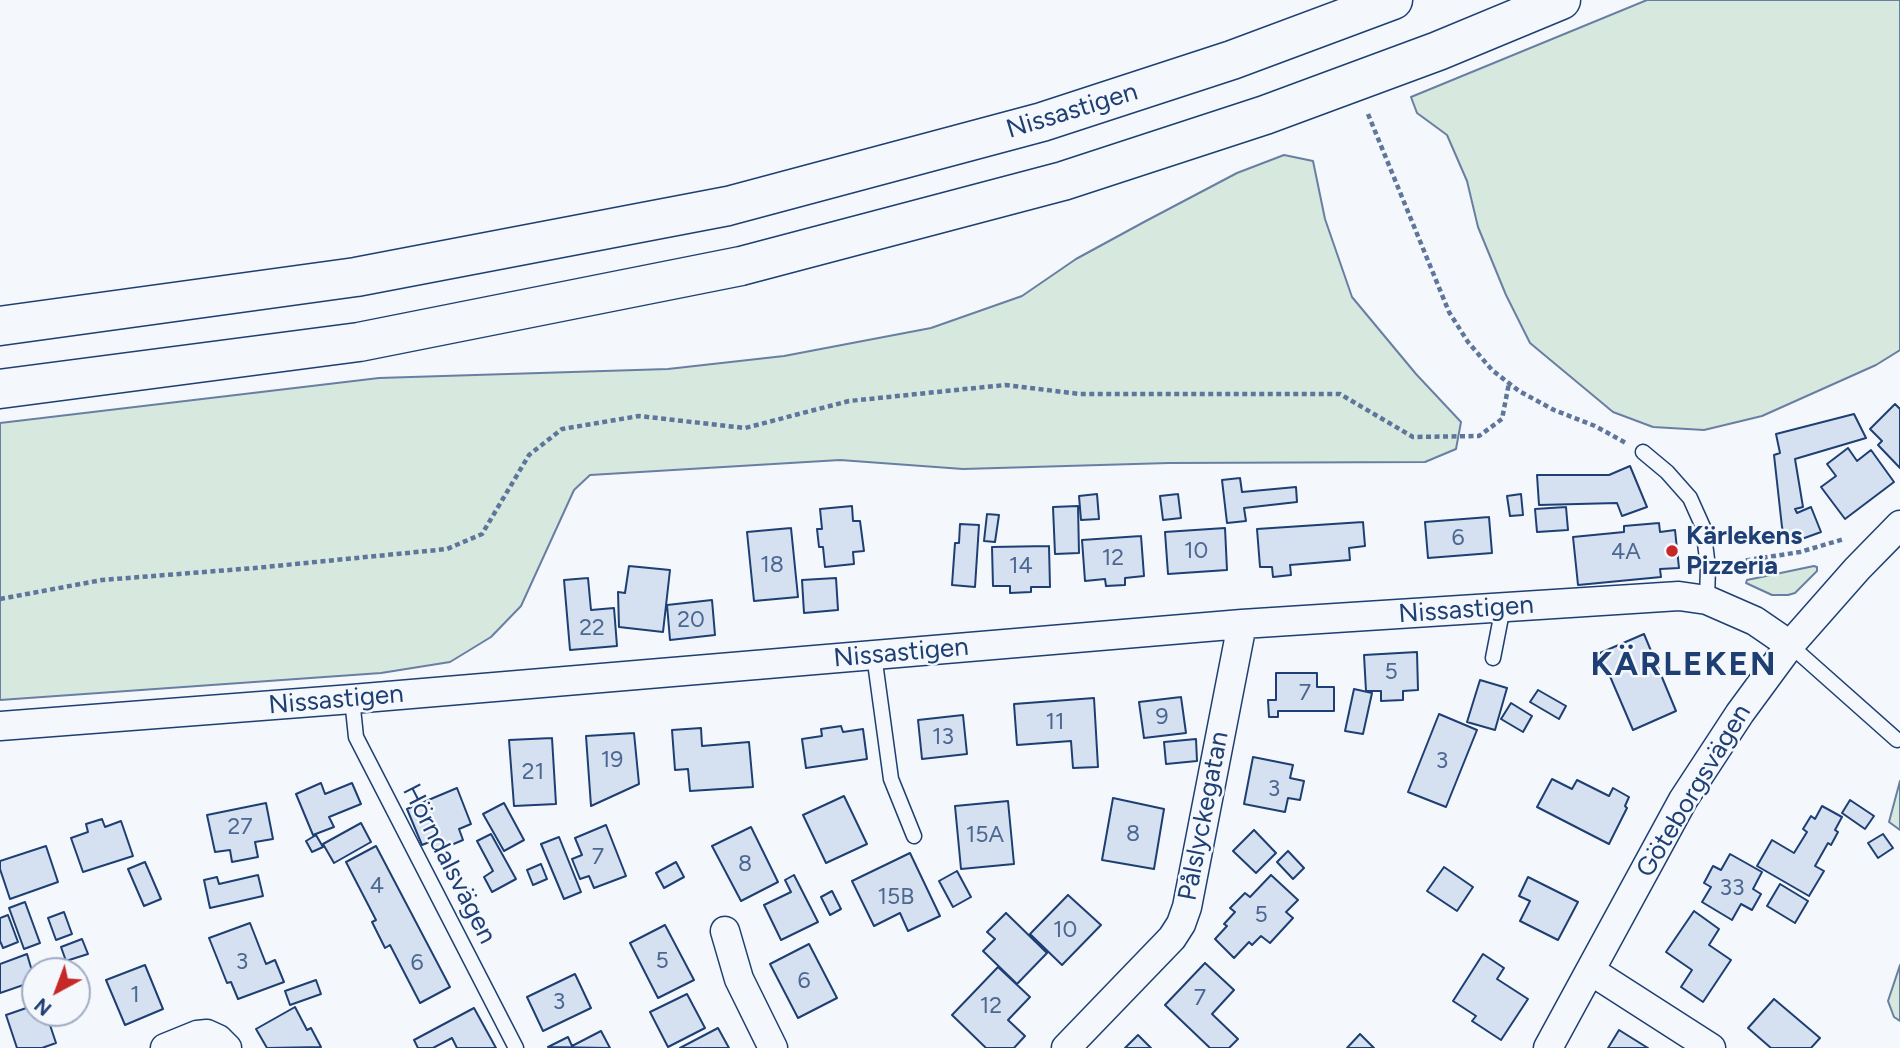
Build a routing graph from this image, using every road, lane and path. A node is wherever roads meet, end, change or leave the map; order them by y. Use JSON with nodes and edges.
{"nodes":[{"id":1,"x":1393,"y":0,"type":"edge"},
{"id":2,"x":1561,"y":0,"type":"edge"},
{"id":3,"x":1365,"y":107,"type":"dead end"},
{"id":4,"x":0,"y":326,"type":"edge"},
{"id":5,"x":1510,"y":383,"type":"junction"},
{"id":6,"x":0,"y":389,"type":"edge"},
{"id":7,"x":1643,"y":452,"type":"joint"},
{"id":8,"x":1900,"y":525,"type":"edge"},
{"id":9,"x":1851,"y":537,"type":"dead end"},
{"id":10,"x":1708,"y":567,"type":"junction"},
{"id":11,"x":0,"y":599,"type":"edge"},
{"id":12,"x":1707,"y":600,"type":"junction"},
{"id":13,"x":1503,"y":607,"type":"junction"},
{"id":14,"x":1242,"y":624,"type":"junction"},
{"id":15,"x":1790,"y":645,"type":"junction"},
{"id":16,"x":874,"y":655,"type":"junction"},
{"id":17,"x":1493,"y":658,"type":"dead end"},
{"id":18,"x":352,"y":699,"type":"junction"},
{"id":19,"x":0,"y":726,"type":"edge"},
{"id":20,"x":1897,"y":740,"type":"dead end"},
{"id":21,"x":914,"y":836,"type":"dead end"},
{"id":22,"x":725,"y":931,"type":"dead end"},
{"id":23,"x":1591,"y":971,"type":"junction"},
{"id":24,"x":164,"y":1048,"type":"edge"},
{"id":25,"x":227,"y":1048,"type":"edge"},
{"id":26,"x":516,"y":1048,"type":"edge"},
{"id":27,"x":773,"y":1048,"type":"edge"},
{"id":28,"x":1066,"y":1048,"type":"edge"},
{"id":29,"x":1548,"y":1048,"type":"edge"},
{"id":30,"x":1711,"y":1048,"type":"edge"}],
"edges":[{"from":1,"to":4,"type":"highway","name":"Nissastigen"},
{"from":2,"to":6,"type":"highway"},
{"from":3,"to":5,"type":"path"},
{"from":5,"to":7,"type":"path"},
{"from":5,"to":11,"type":"path"},
{"from":7,"to":10,"type":"lane"},
{"from":8,"to":15,"type":"street","name":"Göteborgsvägen"},
{"from":9,"to":10,"type":"path"},
{"from":10,"to":12,"type":"lane"},
{"from":12,"to":13,"type":"street","name":"Nissastigen"},
{"from":12,"to":15,"type":"street","name":"Nissastigen"},
{"from":13,"to":14,"type":"street","name":"Nissastigen"},
{"from":13,"to":17,"type":"lane"},
{"from":14,"to":16,"type":"street","name":"Nissastigen"},
{"from":14,"to":28,"type":"street","name":"Pålslyckegatan"},
{"from":15,"to":20,"type":"lane"},
{"from":15,"to":23,"type":"street","name":"Göteborgsvägen"},
{"from":16,"to":18,"type":"street","name":"Nissastigen"},
{"from":16,"to":21,"type":"lane"},
{"from":18,"to":19,"type":"street","name":"Nissastigen"},
{"from":18,"to":26,"type":"lane","name":"Hörndalsvägen"},
{"from":22,"to":27,"type":"street"},
{"from":23,"to":29,"type":"street","name":"Göteborgsvägen"},
{"from":23,"to":30,"type":"street"},
{"from":24,"to":25,"type":"street"}]}
